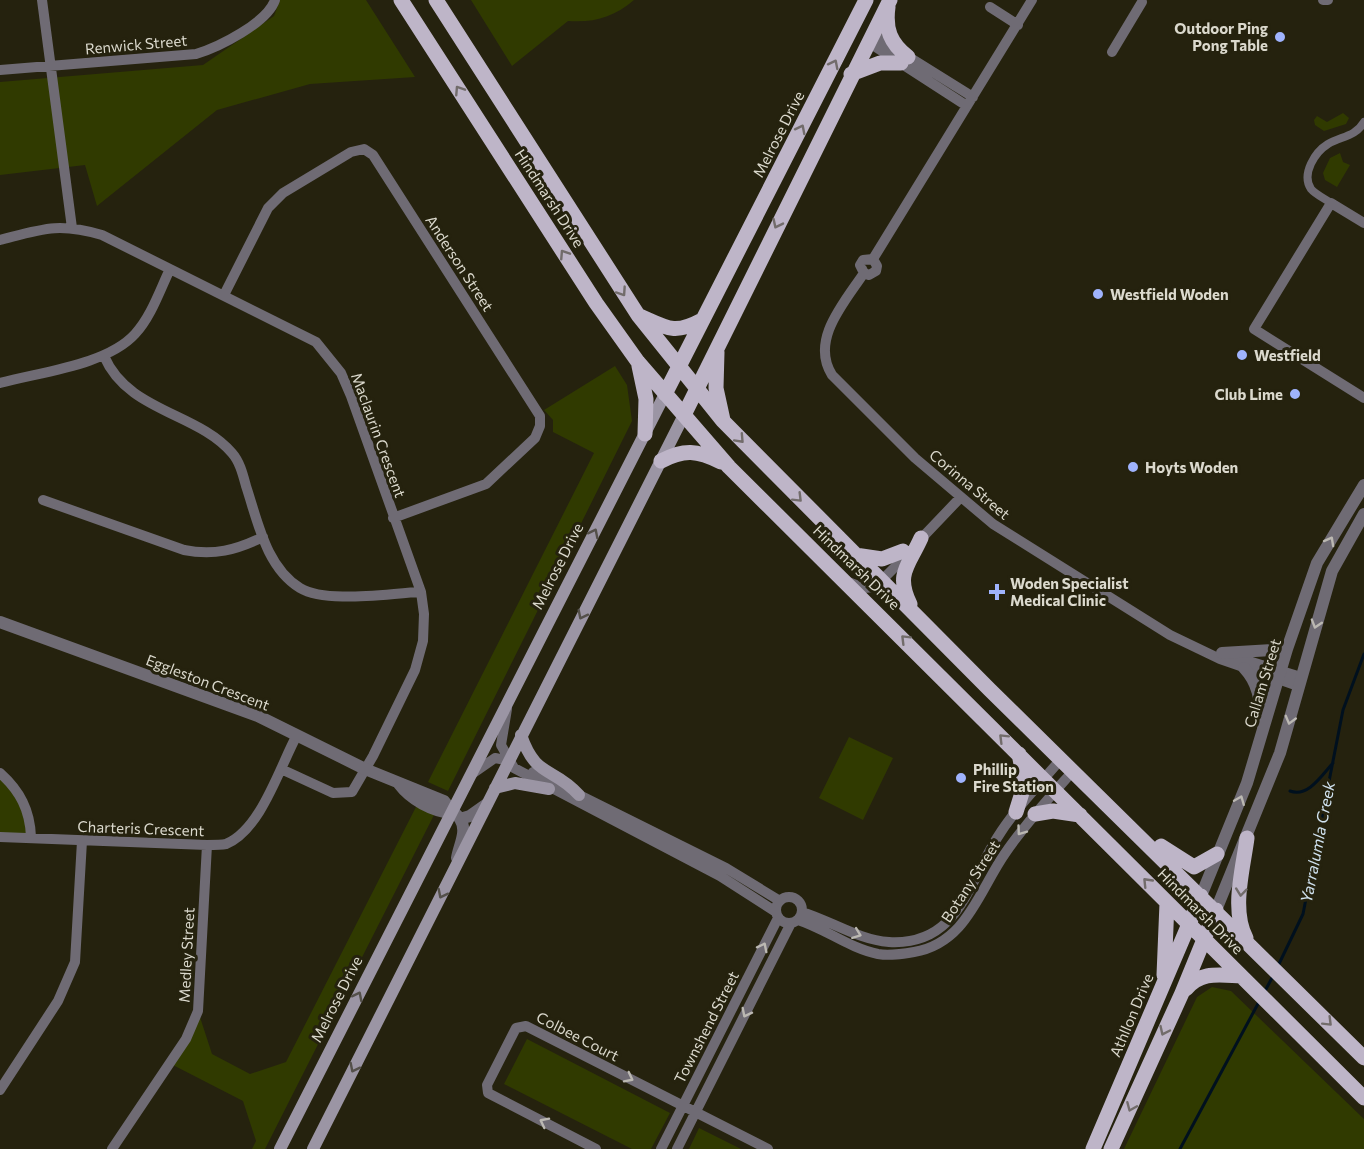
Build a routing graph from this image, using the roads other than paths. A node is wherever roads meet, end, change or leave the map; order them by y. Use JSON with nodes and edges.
{"nodes":[{"id":1,"x":42,"y":0,"type":"edge"},
{"id":2,"x":275,"y":0,"type":"edge"},
{"id":3,"x":436,"y":0,"type":"edge"},
{"id":4,"x":866,"y":0,"type":"edge"},
{"id":5,"x":889,"y":0,"type":"edge"},
{"id":6,"x":1032,"y":0,"type":"edge"},
{"id":7,"x":1323,"y":0,"type":"edge"},
{"id":8,"x":1328,"y":0,"type":"edge"},
{"id":9,"x":1142,"y":2,"type":"dead end"},
{"id":10,"x":990,"y":7,"type":"dead end"},
{"id":11,"x":406,"y":8,"type":"edge"},
{"id":12,"x":1017,"y":25,"type":"junction"},
{"id":13,"x":852,"y":28,"type":"junction"},
{"id":14,"x":870,"y":38,"type":"junction"},
{"id":15,"x":1112,"y":52,"type":"dead end"},
{"id":16,"x":905,"y":60,"type":"junction"},
{"id":17,"x":51,"y":66,"type":"junction"},
{"id":18,"x":0,"y":70,"type":"edge"},
{"id":19,"x":848,"y":80,"type":"junction"},
{"id":20,"x":817,"y":96,"type":"junction"},
{"id":21,"x":970,"y":101,"type":"junction"},
{"id":22,"x":830,"y":117,"type":"junction"},
{"id":23,"x":1364,"y":122,"type":"edge"},
{"id":24,"x":1330,"y":203,"type":"junction"},
{"id":25,"x":1364,"y":223,"type":"edge"},
{"id":26,"x":72,"y":228,"type":"junction"},
{"id":27,"x":0,"y":240,"type":"edge"},
{"id":28,"x":171,"y":269,"type":"junction"},
{"id":29,"x":224,"y":295,"type":"junction"},
{"id":30,"x":638,"y":315,"type":"junction"},
{"id":31,"x":702,"y":320,"type":"junction"},
{"id":32,"x":717,"y":349,"type":"junction"},
{"id":33,"x":104,"y":356,"type":"junction"},
{"id":34,"x":638,"y":362,"type":"junction"},
{"id":35,"x":678,"y":368,"type":"junction"},
{"id":36,"x":0,"y":383,"type":"edge"},
{"id":37,"x":696,"y":389,"type":"junction"},
{"id":38,"x":665,"y":394,"type":"junction"},
{"id":39,"x":1364,"y":398,"type":"edge"},
{"id":40,"x":684,"y":415,"type":"junction"},
{"id":41,"x":723,"y":421,"type":"junction"},
{"id":42,"x":645,"y":434,"type":"junction"},
{"id":43,"x":661,"y":461,"type":"junction"},
{"id":44,"x":729,"y":466,"type":"junction"},
{"id":45,"x":1364,"y":485,"type":"edge"},
{"id":46,"x":959,"y":499,"type":"junction"},
{"id":47,"x":43,"y":500,"type":"dead end"},
{"id":48,"x":1364,"y":514,"type":"edge"},
{"id":49,"x":393,"y":518,"type":"junction"},
{"id":50,"x":263,"y":537,"type":"junction"},
{"id":51,"x":921,"y":538,"type":"junction"},
{"id":52,"x":903,"y":551,"type":"junction"},
{"id":53,"x":855,"y":555,"type":"junction"},
{"id":54,"x":846,"y":581,"type":"junction"},
{"id":55,"x":876,"y":582,"type":"junction"},
{"id":56,"x":421,"y":592,"type":"junction"},
{"id":57,"x":871,"y":606,"type":"junction"},
{"id":58,"x":914,"y":612,"type":"junction"},
{"id":59,"x":0,"y":622,"type":"edge"},
{"id":60,"x":1287,"y":649,"type":"junction"},
{"id":61,"x":1205,"y":651,"type":"junction"},
{"id":62,"x":1222,"y":653,"type":"junction"},
{"id":63,"x":1244,"y":668,"type":"junction"},
{"id":64,"x":1279,"y":675,"type":"junction"},
{"id":65,"x":1299,"y":681,"type":"junction"},
{"id":66,"x":507,"y":703,"type":"junction"},
{"id":67,"x":1263,"y":732,"type":"junction"},
{"id":68,"x":297,"y":735,"type":"junction"},
{"id":69,"x":521,"y":735,"type":"junction"},
{"id":70,"x":1019,"y":754,"type":"junction"},
{"id":71,"x":1061,"y":759,"type":"junction"},
{"id":72,"x":508,"y":760,"type":"junction"},
{"id":73,"x":281,"y":769,"type":"junction"},
{"id":74,"x":365,"y":769,"type":"junction"},
{"id":75,"x":1073,"y":771,"type":"junction"},
{"id":76,"x":0,"y":773,"type":"edge"},
{"id":77,"x":469,"y":777,"type":"junction"},
{"id":78,"x":1044,"y":779,"type":"junction"},
{"id":79,"x":495,"y":788,"type":"junction"},
{"id":80,"x":549,"y":789,"type":"junction"},
{"id":81,"x":1055,"y":791,"type":"junction"},
{"id":82,"x":579,"y":795,"type":"junction"},
{"id":83,"x":487,"y":804,"type":"junction"},
{"id":84,"x":1016,"y":812,"type":"junction"},
{"id":85,"x":1035,"y":814,"type":"junction"},
{"id":86,"x":1080,"y":815,"type":"junction"},
{"id":87,"x":456,"y":816,"type":"junction"},
{"id":88,"x":1126,"y":822,"type":"junction"},
{"id":89,"x":0,"y":837,"type":"edge"},
{"id":90,"x":31,"y":837,"type":"junction"},
{"id":91,"x":1246,"y":838,"type":"junction"},
{"id":92,"x":82,"y":841,"type":"junction"},
{"id":93,"x":207,"y":845,"type":"junction"},
{"id":94,"x":1217,"y":854,"type":"junction"},
{"id":95,"x":457,"y":865,"type":"junction"},
{"id":96,"x":1201,"y":896,"type":"junction"},
{"id":97,"x":780,"y":901,"type":"junction"},
{"id":98,"x":1167,"y":903,"type":"junction"},
{"id":99,"x":1216,"y":910,"type":"junction"},
{"id":100,"x":777,"y":915,"type":"junction"},
{"id":101,"x":797,"y":919,"type":"junction"},
{"id":102,"x":1188,"y":924,"type":"junction"},
{"id":103,"x":1204,"y":939,"type":"junction"},
{"id":104,"x":1249,"y":943,"type":"junction"},
{"id":105,"x":1244,"y":979,"type":"junction"},
{"id":106,"x":1163,"y":984,"type":"junction"},
{"id":107,"x":1182,"y":993,"type":"junction"},
{"id":108,"x":1364,"y":1058,"type":"edge"},
{"id":109,"x":0,"y":1090,"type":"edge"},
{"id":110,"x":1364,"y":1098,"type":"edge"},
{"id":111,"x":683,"y":1106,"type":"junction"},
{"id":112,"x":695,"y":1112,"type":"junction"},
{"id":113,"x":112,"y":1149,"type":"edge"},
{"id":114,"x":280,"y":1149,"type":"edge"},
{"id":115,"x":313,"y":1149,"type":"edge"},
{"id":116,"x":596,"y":1149,"type":"edge"},
{"id":117,"x":661,"y":1149,"type":"edge"},
{"id":118,"x":677,"y":1149,"type":"edge"},
{"id":119,"x":768,"y":1149,"type":"edge"},
{"id":120,"x":1093,"y":1149,"type":"edge"},
{"id":121,"x":1111,"y":1149,"type":"edge"}],
"edges":[{"from":1,"to":17,"type":"street"},
{"from":2,"to":17,"type":"street","name":"Renwick Street"},
{"from":3,"to":30,"type":"main road","name":"Hindmarsh Drive","one_way":true},
{"from":4,"to":13,"type":"main road","name":"Melrose Drive"},
{"from":5,"to":14,"type":"main road"},
{"from":5,"to":16,"type":"main road"},
{"from":6,"to":12,"type":"street","name":"Corinna Street"},
{"from":7,"to":8,"type":"street"},
{"from":9,"to":15,"type":"street"},
{"from":10,"to":12,"type":"street"},
{"from":34,"to":11,"type":"main road","name":"Hindmarsh Drive","one_way":true},
{"from":12,"to":21,"type":"street","name":"Corinna Street"},
{"from":13,"to":14,"type":"main road"},
{"from":20,"to":13,"type":"main road","name":"Melrose Drive","one_way":true},
{"from":14,"to":16,"type":"street"},
{"from":14,"to":19,"type":"main road"},
{"from":16,"to":19,"type":"main road"},
{"from":16,"to":21,"type":"street"},
{"from":17,"to":18,"type":"street","name":"Renwick Street"},
{"from":17,"to":26,"type":"street"},
{"from":19,"to":20,"type":"main road"},
{"from":19,"to":22,"type":"main road"},
{"from":20,"to":22,"type":"main road"},
{"from":31,"to":20,"type":"main road","name":"Melrose Drive","one_way":true},
{"from":21,"to":46,"type":"street","name":"Corinna Street"},
{"from":22,"to":32,"type":"main road","one_way":true},
{"from":23,"to":24,"type":"street"},
{"from":24,"to":25,"type":"street"},
{"from":24,"to":39,"type":"street"},
{"from":26,"to":27,"type":"street","name":"Maclaurin Crescent"},
{"from":26,"to":28,"type":"street","name":"Maclaurin Crescent"},
{"from":28,"to":29,"type":"street","name":"Maclaurin Crescent"},
{"from":28,"to":33,"type":"street"},
{"from":29,"to":49,"type":"street","name":"Maclaurin Crescent"},
{"from":29,"to":49,"type":"street","name":"Anderson Street"},
{"from":30,"to":31,"type":"main road"},
{"from":30,"to":35,"type":"main road","name":"Hindmarsh Drive"},
{"from":31,"to":35,"type":"main road","name":"Melrose Drive"},
{"from":32,"to":37,"type":"main road"},
{"from":32,"to":41,"type":"main road"},
{"from":33,"to":36,"type":"street"},
{"from":33,"to":50,"type":"street"},
{"from":34,"to":38,"type":"main road","name":"Hindmarsh Drive"},
{"from":34,"to":42,"type":"main road"},
{"from":35,"to":37,"type":"main road","name":"Hindmarsh Drive"},
{"from":35,"to":38,"type":"main road","name":"Melrose Drive"},
{"from":37,"to":40,"type":"main road"},
{"from":37,"to":41,"type":"main road","name":"Hindmarsh Drive"},
{"from":38,"to":40,"type":"main road","name":"Hindmarsh Drive"},
{"from":38,"to":42,"type":"main road","name":"Melrose Drive"},
{"from":40,"to":43,"type":"main road"},
{"from":40,"to":44,"type":"main road","name":"Hindmarsh Drive"},
{"from":41,"to":53,"type":"main road","name":"Hindmarsh Drive","one_way":true},
{"from":66,"to":42,"type":"main road","name":"Melrose Drive","one_way":true},
{"from":43,"to":44,"type":"main road"},
{"from":43,"to":69,"type":"main road","one_way":true},
{"from":44,"to":54,"type":"main road","name":"Hindmarsh Drive"},
{"from":60,"to":45,"type":"street","name":"Callam Street","one_way":true},
{"from":46,"to":51,"type":"street"},
{"from":46,"to":61,"type":"street","name":"Corinna Street"},
{"from":47,"to":50,"type":"street"},
{"from":48,"to":65,"type":"street","one_way":true},
{"from":49,"to":56,"type":"street","name":"Maclaurin Crescent"},
{"from":50,"to":56,"type":"street"},
{"from":51,"to":52,"type":"street"},
{"from":51,"to":55,"type":"street"},
{"from":51,"to":58,"type":"main road"},
{"from":52,"to":53,"type":"main road"},
{"from":52,"to":55,"type":"street"},
{"from":53,"to":55,"type":"main road","name":"Hindmarsh Drive"},
{"from":54,"to":55,"type":"street"},
{"from":54,"to":57,"type":"main road","name":"Hindmarsh Drive"},
{"from":55,"to":57,"type":"street"},
{"from":55,"to":58,"type":"main road","name":"Hindmarsh Drive"},
{"from":56,"to":74,"type":"street","name":"Maclaurin Crescent"},
{"from":70,"to":57,"type":"main road","name":"Hindmarsh Drive","one_way":true},
{"from":58,"to":71,"type":"main road","name":"Hindmarsh Drive"},
{"from":59,"to":68,"type":"street","name":"Eggleston Crescent"},
{"from":60,"to":62,"type":"street"},
{"from":60,"to":64,"type":"street","name":"Callam Street"},
{"from":61,"to":62,"type":"street","name":"Corinna Street"},
{"from":61,"to":63,"type":"street","name":"Corinna Street"},
{"from":62,"to":64,"type":"street","name":"Corinna Street"},
{"from":63,"to":64,"type":"street","name":"Corinna Street"},
{"from":63,"to":67,"type":"street"},
{"from":64,"to":65,"type":"street","name":"Corinna Street"},
{"from":64,"to":67,"type":"street","name":"Callam Street"},
{"from":65,"to":91,"type":"street","one_way":true},
{"from":66,"to":72,"type":"street"},
{"from":66,"to":77,"type":"main road","name":"Melrose Drive"},
{"from":94,"to":67,"type":"street","name":"Callam Street","one_way":true},
{"from":68,"to":73,"type":"street","name":"Charteris Crescent"},
{"from":68,"to":74,"type":"street","name":"Eggleston Crescent"},
{"from":69,"to":72,"type":"main road"},
{"from":69,"to":82,"type":"main road"},
{"from":70,"to":78,"type":"main road","name":"Hindmarsh Drive"},
{"from":70,"to":84,"type":"main road"},
{"from":71,"to":75,"type":"main road","name":"Hindmarsh Drive"},
{"from":71,"to":78,"type":"street","name":"Botany Street"},
{"from":72,"to":77,"type":"street"},
{"from":72,"to":79,"type":"main road"},
{"from":72,"to":80,"type":"street"},
{"from":72,"to":82,"type":"street"},
{"from":73,"to":74,"type":"street","name":"Maclaurin Crescent"},
{"from":73,"to":93,"type":"street","name":"Charteris Crescent"},
{"from":74,"to":87,"type":"street","name":"Eggleston Crescent"},
{"from":75,"to":81,"type":"street","name":"Botany Street"},
{"from":75,"to":88,"type":"main road","name":"Hindmarsh Drive"},
{"from":76,"to":90,"type":"street"},
{"from":77,"to":87,"type":"main road","name":"Melrose Drive"},
{"from":78,"to":81,"type":"main road","name":"Hindmarsh Drive"},
{"from":78,"to":84,"type":"street","name":"Botany Street"},
{"from":79,"to":80,"type":"main road"},
{"from":79,"to":83,"type":"main road"},
{"from":80,"to":100,"type":"street"},
{"from":81,"to":85,"type":"street","name":"Botany Street"},
{"from":81,"to":86,"type":"main road","name":"Hindmarsh Drive"},
{"from":82,"to":97,"type":"street"},
{"from":83,"to":87,"type":"street"},
{"from":83,"to":95,"type":"main road"},
{"from":101,"to":84,"type":"street","name":"Botany Street","one_way":true},
{"from":85,"to":86,"type":"main road"},
{"from":85,"to":101,"type":"street","name":"Botany Street","one_way":true},
{"from":98,"to":86,"type":"main road","name":"Hindmarsh Drive","one_way":true},
{"from":87,"to":95,"type":"street"},
{"from":114,"to":87,"type":"main road","name":"Melrose Drive","one_way":true},
{"from":88,"to":94,"type":"main road"},
{"from":88,"to":96,"type":"main road","name":"Hindmarsh Drive"},
{"from":89,"to":90,"type":"street","name":"Charteris Crescent"},
{"from":90,"to":92,"type":"street","name":"Charteris Crescent"},
{"from":91,"to":99,"type":"street"},
{"from":91,"to":104,"type":"main road","one_way":true},
{"from":92,"to":93,"type":"street","name":"Charteris Crescent"},
{"from":92,"to":109,"type":"street"},
{"from":93,"to":113,"type":"street","name":"Medley Street"},
{"from":94,"to":96,"type":"street","name":"Callam Street"},
{"from":95,"to":115,"type":"main road","one_way":true},
{"from":96,"to":99,"type":"main road","name":"Hindmarsh Drive"},
{"from":96,"to":102,"type":"main road","name":"Athllon Drive"},
{"from":97,"to":100,"type":"street","name":"Townshend Street"},
{"from":97,"to":101,"type":"street"},
{"from":98,"to":102,"type":"main road","name":"Hindmarsh Drive"},
{"from":98,"to":106,"type":"main road"},
{"from":99,"to":103,"type":"main road"},
{"from":99,"to":104,"type":"main road","name":"Hindmarsh Drive"},
{"from":100,"to":101,"type":"street"},
{"from":111,"to":100,"type":"street","name":"Townshend Street","one_way":true},
{"from":101,"to":112,"type":"street","name":"Townshend Street","one_way":true},
{"from":102,"to":103,"type":"main road","name":"Hindmarsh Drive"},
{"from":102,"to":106,"type":"main road","name":"Athllon Drive"},
{"from":103,"to":105,"type":"main road","name":"Hindmarsh Drive"},
{"from":103,"to":107,"type":"main road"},
{"from":104,"to":108,"type":"main road","name":"Hindmarsh Drive","one_way":true},
{"from":105,"to":107,"type":"main road"},
{"from":105,"to":110,"type":"main road","name":"Hindmarsh Drive"},
{"from":106,"to":120,"type":"main road","name":"Athllon Drive"},
{"from":107,"to":121,"type":"main road","one_way":true},
{"from":111,"to":112,"type":"street","name":"Colbee Court"},
{"from":116,"to":111,"type":"street","name":"Colbee Court","one_way":true},
{"from":111,"to":117,"type":"street","name":"Townshend Street"},
{"from":112,"to":118,"type":"street","name":"Townshend Street"},
{"from":112,"to":119,"type":"street","name":"Colbee Court"}]}
